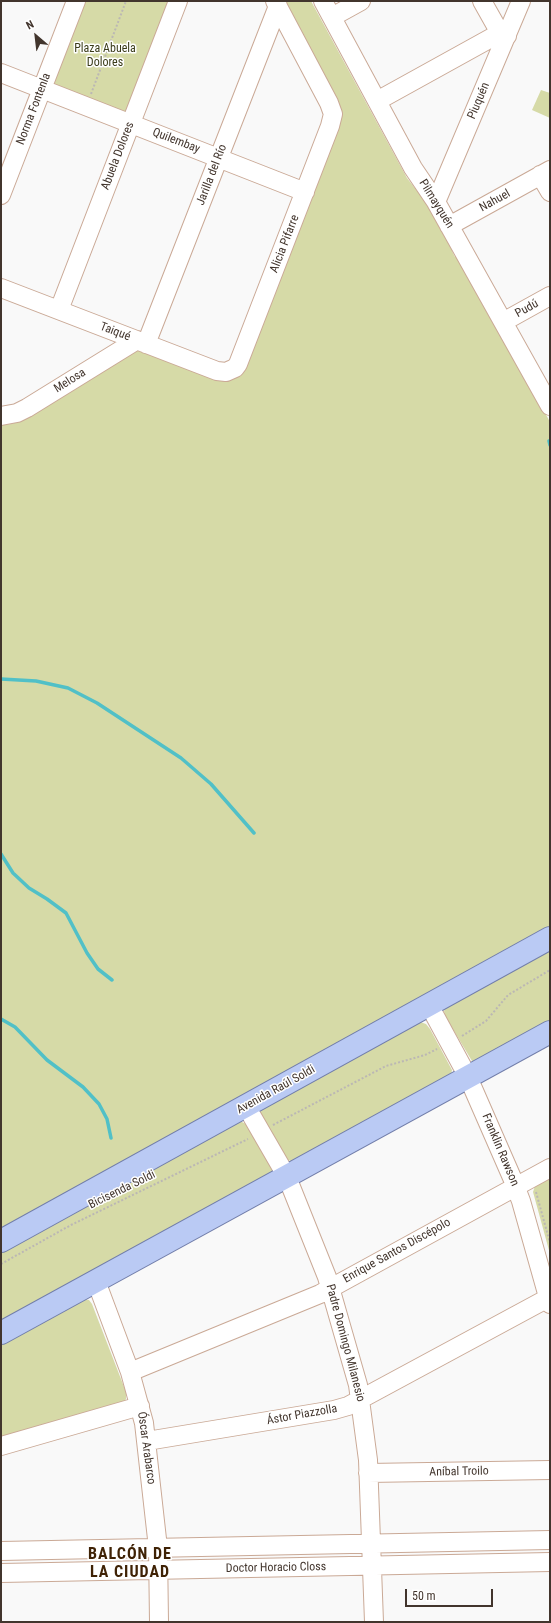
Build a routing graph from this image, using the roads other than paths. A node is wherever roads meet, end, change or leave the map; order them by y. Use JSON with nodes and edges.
{"nodes":[{"id":1,"x":76,"y":1,"type":"edge"},
{"id":2,"x":178,"y":1,"type":"edge"},
{"id":3,"x":323,"y":1,"type":"edge"},
{"id":4,"x":361,"y":1,"type":"edge"},
{"id":5,"x":482,"y":1,"type":"edge"},
{"id":6,"x":521,"y":1,"type":"edge"},
{"id":7,"x":276,"y":4,"type":"edge"},
{"id":8,"x":332,"y":17,"type":"junction"},
{"id":9,"x":503,"y":35,"type":"junction"},
{"id":10,"x":1,"y":73,"type":"edge"},
{"id":11,"x":42,"y":89,"type":"junction"},
{"id":12,"x":377,"y":101,"type":"junction"},
{"id":13,"x":131,"y":124,"type":"junction"},
{"id":14,"x":219,"y":158,"type":"junction"},
{"id":15,"x":545,"y":173,"type":"edge"},
{"id":16,"x":305,"y":192,"type":"junction"},
{"id":17,"x":550,"y":192,"type":"edge"},
{"id":18,"x":1,"y":195,"type":"edge"},
{"id":19,"x":436,"y":202,"type":"junction"},
{"id":20,"x":449,"y":226,"type":"junction"},
{"id":21,"x":1,"y":288,"type":"edge"},
{"id":22,"x":550,"y":296,"type":"edge"},
{"id":23,"x":59,"y":310,"type":"junction"},
{"id":24,"x":503,"y":322,"type":"junction"},
{"id":25,"x":141,"y":342,"type":"junction"},
{"id":26,"x":230,"y":370,"type":"joint"},
{"id":27,"x":550,"y":406,"type":"edge"},
{"id":28,"x":1,"y":416,"type":"edge"},
{"id":29,"x":550,"y":938,"type":"edge"},
{"id":30,"x":429,"y":1005,"type":"junction"},
{"id":31,"x":550,"y":1032,"type":"edge"},
{"id":32,"x":468,"y":1077,"type":"junction"},
{"id":33,"x":246,"y":1106,"type":"junction"},
{"id":34,"x":550,"y":1168,"type":"edge"},
{"id":35,"x":287,"y":1177,"type":"junction"},
{"id":36,"x":516,"y":1186,"type":"junction"},
{"id":37,"x":1,"y":1241,"type":"edge"},
{"id":38,"x":96,"y":1281,"type":"junction"},
{"id":39,"x":330,"y":1288,"type":"junction"},
{"id":40,"x":550,"y":1300,"type":"edge"},
{"id":41,"x":1,"y":1333,"type":"edge"},
{"id":42,"x":130,"y":1372,"type":"junction"},
{"id":43,"x":361,"y":1400,"type":"junction"},
{"id":44,"x":140,"y":1406,"type":"junction"},
{"id":45,"x":147,"y":1441,"type":"junction"},
{"id":46,"x":1,"y":1446,"type":"edge"},
{"id":47,"x":550,"y":1470,"type":"edge"},
{"id":48,"x":368,"y":1473,"type":"junction"},
{"id":49,"x":550,"y":1540,"type":"edge"},
{"id":50,"x":372,"y":1544,"type":"junction"},
{"id":51,"x":158,"y":1548,"type":"junction"},
{"id":52,"x":1,"y":1551,"type":"edge"},
{"id":53,"x":550,"y":1562,"type":"edge"},
{"id":54,"x":373,"y":1566,"type":"junction"},
{"id":55,"x":158,"y":1570,"type":"junction"},
{"id":56,"x":1,"y":1573,"type":"edge"},
{"id":57,"x":160,"y":1622,"type":"edge"},
{"id":58,"x":374,"y":1622,"type":"edge"}],
"edges":[{"from":1,"to":11,"type":"street","name":"Norma Fontenla"},
{"from":2,"to":13,"type":"street","name":"Abuela Dolores"},
{"from":3,"to":8,"type":"street","name":"Pilmayquén"},
{"from":4,"to":8,"type":"street"},
{"from":5,"to":9,"type":"street"},
{"from":6,"to":9,"type":"street","name":"Piuquén"},
{"from":7,"to":14,"type":"street","name":"Jarilla del Río"},
{"from":7,"to":16,"type":"street","name":"Alicia Pifarre"},
{"from":8,"to":12,"type":"street","name":"Pilmayquén"},
{"from":9,"to":12,"type":"street"},
{"from":9,"to":19,"type":"street","name":"Piuquén"},
{"from":10,"to":11,"type":"street","name":"Quilembay"},
{"from":11,"to":13,"type":"street","name":"Quilembay"},
{"from":11,"to":18,"type":"street","name":"Norma Fontenla"},
{"from":12,"to":19,"type":"street","name":"Pilmayquén"},
{"from":13,"to":14,"type":"street","name":"Quilembay"},
{"from":13,"to":23,"type":"street","name":"Abuela Dolores"},
{"from":14,"to":16,"type":"street","name":"Quilembay"},
{"from":14,"to":25,"type":"street","name":"Jarilla del Río"},
{"from":15,"to":17,"type":"street"},
{"from":15,"to":20,"type":"street","name":"Nahuel"},
{"from":16,"to":26,"type":"street","name":"Alicia Pifarre"},
{"from":19,"to":20,"type":"street","name":"Pilmayquén"},
{"from":20,"to":24,"type":"street","name":"Pilmayquén"},
{"from":21,"to":23,"type":"street","name":"Taiqué"},
{"from":22,"to":24,"type":"street","name":"Pudú"},
{"from":23,"to":25,"type":"street","name":"Taiqué"},
{"from":24,"to":27,"type":"street","name":"Pilmayquén"},
{"from":25,"to":26,"type":"street","name":"Taiqué"},
{"from":25,"to":28,"type":"street","name":"Melosa"},
{"from":29,"to":30,"type":"main road","name":"Avenida Raúl Soldi"},
{"from":30,"to":32,"type":"street","name":"Franklin Rawson"},
{"from":30,"to":33,"type":"main road","name":"Avenida Raúl Soldi"},
{"from":31,"to":32,"type":"main road"},
{"from":32,"to":35,"type":"main road"},
{"from":32,"to":36,"type":"street","name":"Franklin Rawson"},
{"from":33,"to":35,"type":"street","name":"Padre Domingo Milanesio"},
{"from":33,"to":37,"type":"main road","name":"Avenida Raúl Soldi"},
{"from":34,"to":36,"type":"street","name":"Enrique Santos Discépolo"},
{"from":35,"to":38,"type":"main road"},
{"from":35,"to":39,"type":"street","name":"Padre Domingo Milanesio"},
{"from":36,"to":39,"type":"street","name":"Enrique Santos Discépolo"},
{"from":36,"to":40,"type":"street","name":"Franklin Rawson"},
{"from":38,"to":41,"type":"main road"},
{"from":38,"to":42,"type":"street","name":"Óscar Arabarco"},
{"from":39,"to":42,"type":"street","name":"Enrique Santos Discépolo"},
{"from":39,"to":43,"type":"street","name":"Padre Domingo Milanesio"},
{"from":40,"to":43,"type":"street","name":"Ástor Piazzolla"},
{"from":42,"to":44,"type":"street","name":"Óscar Arabarco"},
{"from":43,"to":45,"type":"street","name":"Ástor Piazzolla"},
{"from":43,"to":48,"type":"street","name":"Padre Domingo Milanesio"},
{"from":44,"to":45,"type":"street","name":"Óscar Arabarco"},
{"from":44,"to":46,"type":"street"},
{"from":45,"to":51,"type":"street","name":"Óscar Arabarco"},
{"from":47,"to":48,"type":"street","name":"Aníbal Troilo"},
{"from":48,"to":50,"type":"street","name":"Padre Domingo Milanesio"},
{"from":49,"to":50,"type":"street","name":"Doctor Horacio Closs"},
{"from":50,"to":51,"type":"street","name":"Doctor Horacio Closs"},
{"from":50,"to":54,"type":"street","name":"Padre Domingo Milanesio"},
{"from":51,"to":52,"type":"street","name":"Doctor Horacio Closs"},
{"from":51,"to":55,"type":"street","name":"Óscar Arabarco"},
{"from":53,"to":54,"type":"street","name":"Doctor Horacio Closs"},
{"from":54,"to":55,"type":"street","name":"Doctor Horacio Closs"},
{"from":54,"to":58,"type":"street","name":"Padre Domingo Milanesio"},
{"from":55,"to":56,"type":"street","name":"Doctor Horacio Closs"},
{"from":55,"to":57,"type":"street","name":"Óscar Arabarco"}]}
